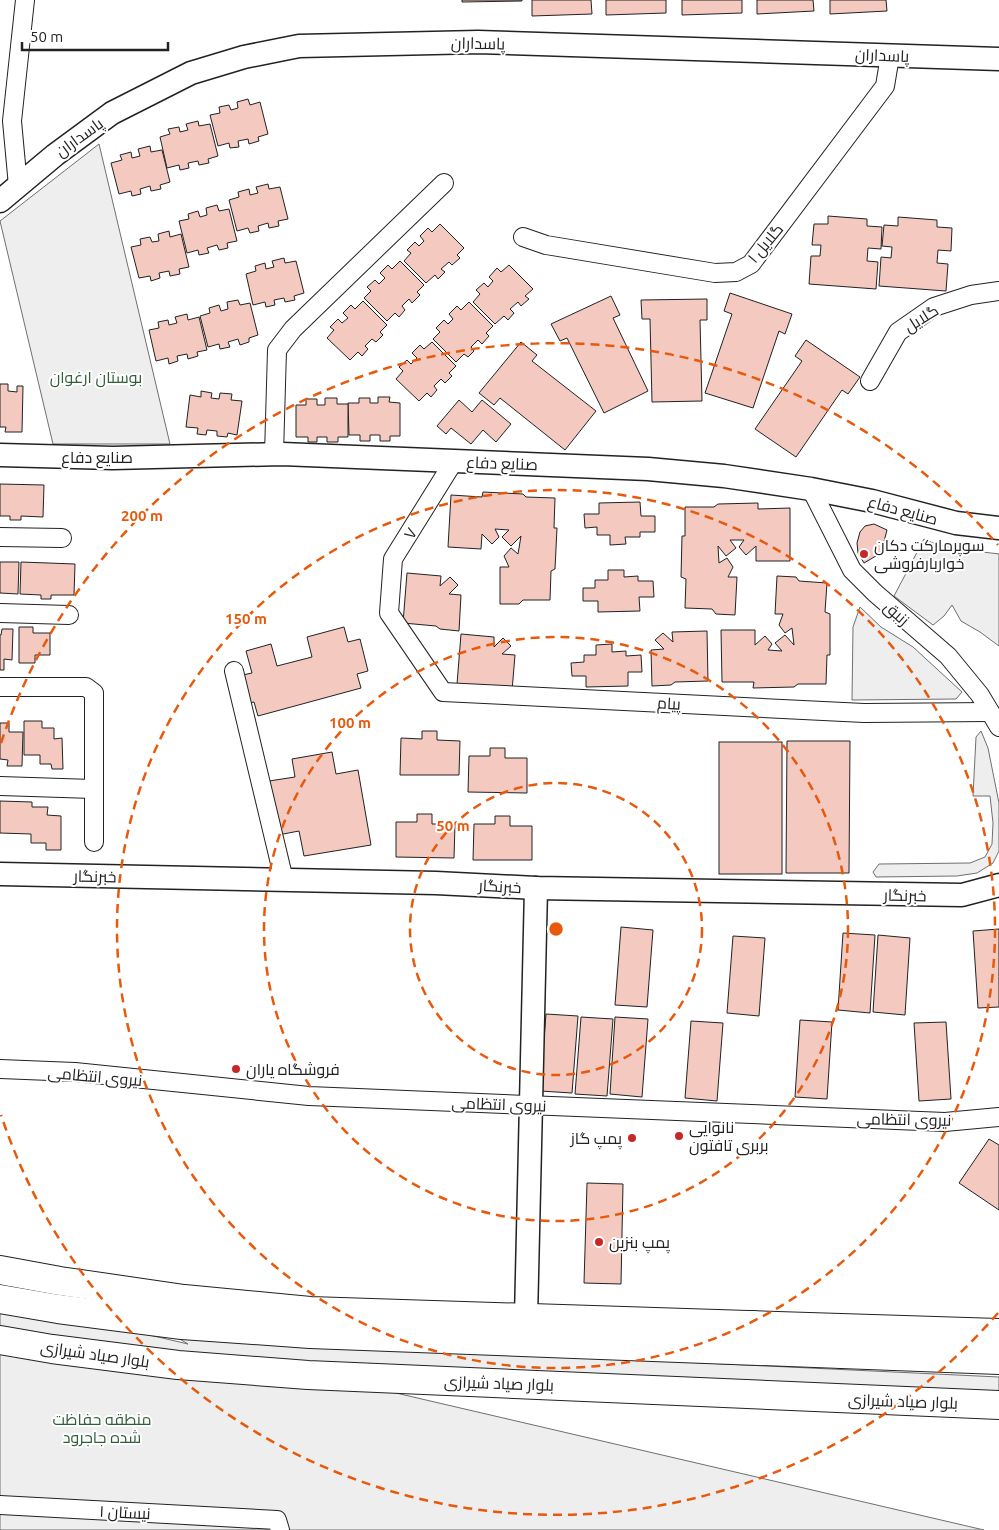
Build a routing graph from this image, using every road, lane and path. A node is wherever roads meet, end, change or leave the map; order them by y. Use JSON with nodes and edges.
{"nodes":[{"id":1,"x":25,"y":0,"type":"edge"},
{"id":2,"x":890,"y":56,"type":"junction"},
{"id":3,"x":999,"y":59,"type":"edge"},
{"id":4,"x":444,"y":182,"type":"dead end"},
{"id":5,"x":18,"y":186,"type":"junction"},
{"id":6,"x":0,"y":201,"type":"edge"},
{"id":7,"x":523,"y":237,"type":"dead end"},
{"id":8,"x":999,"y":291,"type":"edge"},
{"id":9,"x":870,"y":381,"type":"dead end"},
{"id":10,"x":274,"y":454,"type":"junction"},
{"id":11,"x":0,"y":455,"type":"edge"},
{"id":12,"x":454,"y":461,"type":"junction"},
{"id":13,"x":811,"y":489,"type":"junction"},
{"id":14,"x":999,"y":528,"type":"edge"},
{"id":15,"x":0,"y":536,"type":"edge"},
{"id":16,"x":62,"y":538,"type":"dead end"},
{"id":17,"x":0,"y":613,"type":"edge"},
{"id":18,"x":389,"y":613,"type":"joint"},
{"id":19,"x":69,"y":615,"type":"dead end"},
{"id":20,"x":234,"y":671,"type":"dead end"},
{"id":21,"x":0,"y":687,"type":"edge"},
{"id":22,"x":995,"y":719,"type":"edge"},
{"id":23,"x":0,"y":786,"type":"edge"},
{"id":24,"x":93,"y":789,"type":"junction"},
{"id":25,"x":94,"y":842,"type":"dead end"},
{"id":26,"x":0,"y":874,"type":"edge"},
{"id":27,"x":284,"y":880,"type":"junction"},
{"id":28,"x":999,"y":885,"type":"edge"},
{"id":29,"x":536,"y":888,"type":"junction"},
{"id":30,"x":0,"y":1069,"type":"edge"},
{"id":31,"x":531,"y":1106,"type":"junction"},
{"id":32,"x":999,"y":1117,"type":"edge"},
{"id":33,"x":0,"y":1270,"type":"edge"},
{"id":34,"x":0,"y":1299,"type":"edge"},
{"id":35,"x":526,"y":1318,"type":"junction"},
{"id":36,"x":753,"y":1325,"type":"junction"},
{"id":37,"x":999,"y":1333,"type":"edge"},
{"id":38,"x":0,"y":1340,"type":"edge"},
{"id":39,"x":842,"y":1354,"type":"junction"},
{"id":40,"x":999,"y":1360,"type":"edge"},
{"id":41,"x":999,"y":1405,"type":"edge"},
{"id":42,"x":0,"y":1505,"type":"edge"},
{"id":43,"x":280,"y":1530,"type":"edge"}],
"edges":[{"from":1,"to":5,"type":"street"},
{"from":2,"to":3,"type":"street","name":"پاسداران"},
{"from":2,"to":5,"type":"street","name":"پاسداران"},
{"from":2,"to":7,"type":"street","name":"گلایل ۱"},
{"from":4,"to":10,"type":"street"},
{"from":5,"to":6,"type":"street","name":"پاسداران"},
{"from":8,"to":9,"type":"street","name":"گلایل"},
{"from":10,"to":11,"type":"street","name":"صنایع دفاع"},
{"from":10,"to":12,"type":"street","name":"صنایع دفاع"},
{"from":12,"to":13,"type":"street","name":"صنایع دفاع"},
{"from":12,"to":18,"type":"street","name":"۷"},
{"from":13,"to":14,"type":"street","name":"صنایع دفاع"},
{"from":13,"to":22,"type":"street","name":"زنبق"},
{"from":15,"to":16,"type":"street"},
{"from":17,"to":19,"type":"street"},
{"from":18,"to":22,"type":"street","name":"پیام"},
{"from":20,"to":27,"type":"street"},
{"from":21,"to":24,"type":"street"},
{"from":23,"to":24,"type":"street"},
{"from":24,"to":25,"type":"street"},
{"from":26,"to":27,"type":"street","name":"خبرنگار"},
{"from":27,"to":29,"type":"street","name":"خبرنگار"},
{"from":28,"to":29,"type":"street","name":"خبرنگار"},
{"from":29,"to":31,"type":"street"},
{"from":30,"to":31,"type":"street","name":"نیروی انتظامی"},
{"from":31,"to":32,"type":"street","name":"نیروی انتظامی"},
{"from":31,"to":35,"type":"street"},
{"from":33,"to":35,"type":"main road"},
{"from":34,"to":39,"type":"main road"},
{"from":35,"to":36,"type":"main road"},
{"from":36,"to":37,"type":"main road"},
{"from":36,"to":39,"type":"main road"},
{"from":38,"to":41,"type":"main road","name":"بلوار صیاد شیرازی"},
{"from":39,"to":40,"type":"main road"},
{"from":42,"to":43,"type":"street","name":"نیستان ۱"}]}
